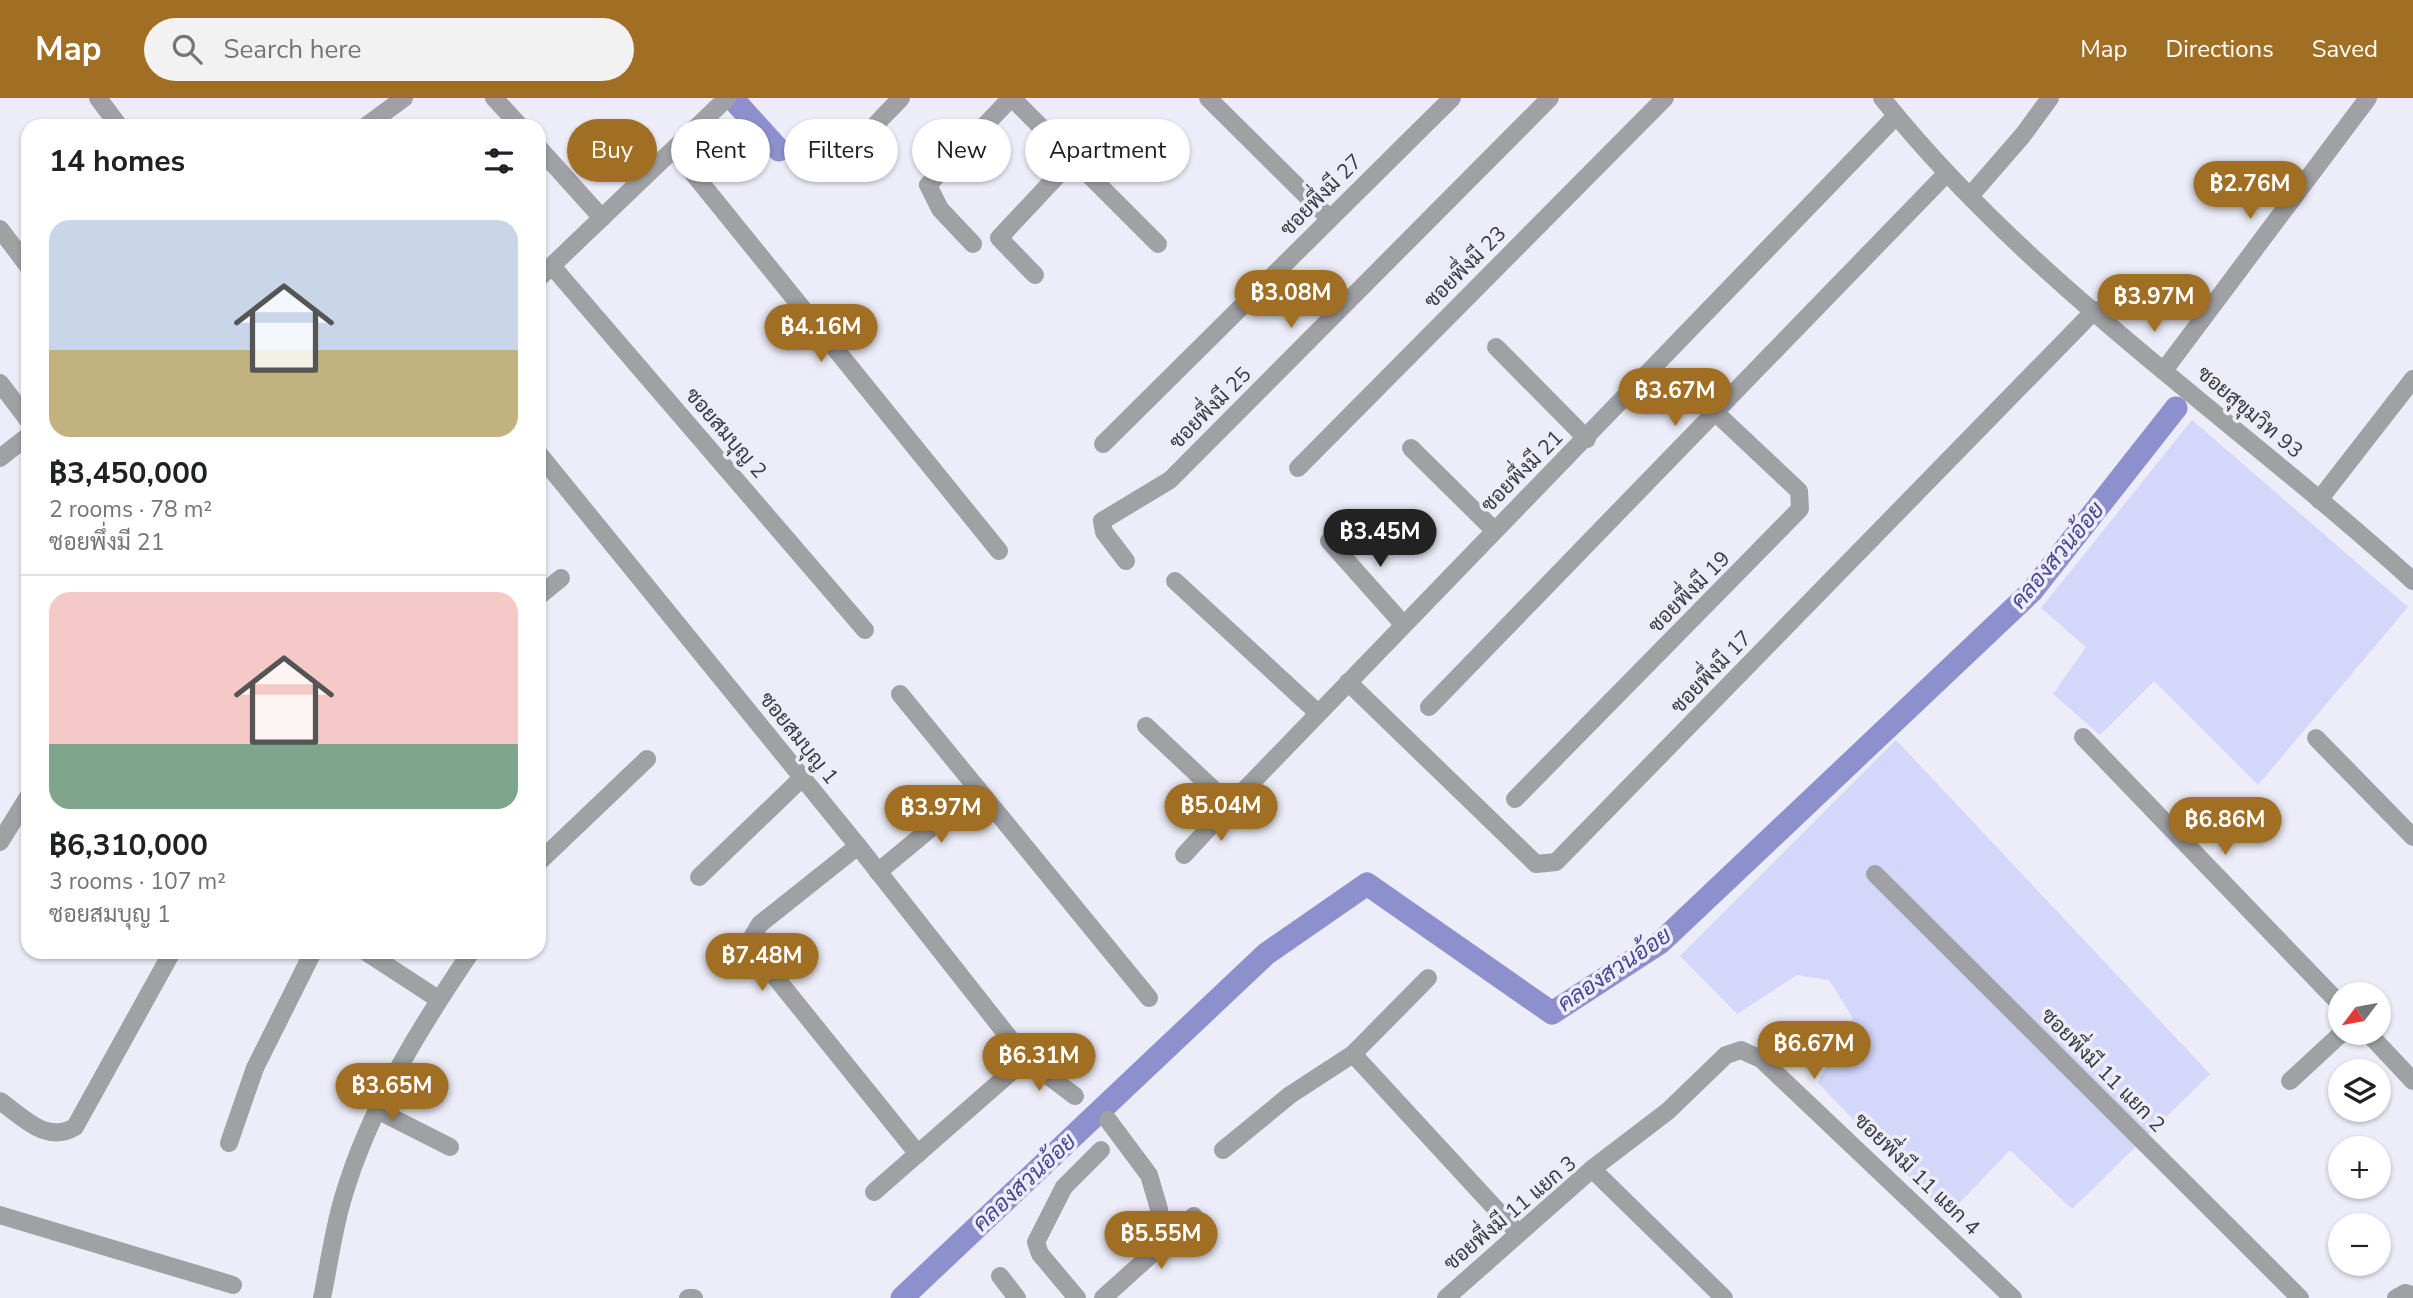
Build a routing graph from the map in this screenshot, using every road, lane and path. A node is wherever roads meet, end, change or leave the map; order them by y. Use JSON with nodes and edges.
{"nodes":[{"id":1,"x":98,"y":98,"type":"edge"},
{"id":2,"x":404,"y":98,"type":"edge"},
{"id":3,"x":494,"y":98,"type":"edge"},
{"id":4,"x":901,"y":98,"type":"edge"},
{"id":5,"x":1011,"y":98,"type":"edge"},
{"id":6,"x":1208,"y":98,"type":"edge"},
{"id":7,"x":1452,"y":98,"type":"edge"},
{"id":8,"x":1550,"y":98,"type":"edge"},
{"id":9,"x":1665,"y":98,"type":"edge"},
{"id":10,"x":1882,"y":98,"type":"edge"},
{"id":11,"x":2050,"y":98,"type":"edge"},
{"id":12,"x":2368,"y":98,"type":"edge"},
{"id":13,"x":719,"y":101,"type":"edge"},
{"id":14,"x":1896,"y":116,"type":"junction"},
{"id":15,"x":114,"y":119,"type":"edge"},
{"id":16,"x":376,"y":119,"type":"edge"},
{"id":17,"x":514,"y":119,"type":"edge"},
{"id":18,"x":703,"y":119,"type":"edge"},
{"id":19,"x":882,"y":119,"type":"edge"},
{"id":20,"x":1032,"y":119,"type":"edge"},
{"id":21,"x":671,"y":155,"type":"edge"},
{"id":22,"x":546,"y":156,"type":"edge"},
{"id":23,"x":1947,"y":173,"type":"junction"},
{"id":24,"x":700,"y":182,"type":"edge"},
{"id":25,"x":1051,"y":182,"type":"edge"},
{"id":26,"x":1096,"y":182,"type":"edge"},
{"id":27,"x":1970,"y":196,"type":"junction"},
{"id":28,"x":602,"y":218,"type":"junction"},
{"id":29,"x":1329,"y":218,"type":"junction"},
{"id":30,"x":0,"y":229,"type":"edge"},
{"id":31,"x":973,"y":244,"type":"dead end"},
{"id":32,"x":1158,"y":244,"type":"dead end"},
{"id":33,"x":21,"y":257,"type":"edge"},
{"id":34,"x":546,"y":272,"type":"edge"},
{"id":35,"x":1035,"y":275,"type":"dead end"},
{"id":36,"x":2095,"y":310,"type":"junction"},
{"id":37,"x":1496,"y":347,"type":"dead end"},
{"id":38,"x":2165,"y":369,"type":"junction"},
{"id":39,"x":2413,"y":379,"type":"edge"},
{"id":40,"x":0,"y":383,"type":"edge"},
{"id":41,"x":21,"y":411,"type":"edge"},
{"id":42,"x":1716,"y":413,"type":"junction"},
{"id":43,"x":1587,"y":439,"type":"junction"},
{"id":44,"x":21,"y":442,"type":"edge"},
{"id":45,"x":1104,"y":444,"type":"dead end"},
{"id":46,"x":1411,"y":448,"type":"dead end"},
{"id":47,"x":0,"y":458,"type":"edge"},
{"id":48,"x":546,"y":463,"type":"edge"},
{"id":49,"x":1298,"y":468,"type":"dead end"},
{"id":50,"x":2319,"y":500,"type":"junction"},
{"id":51,"x":1494,"y":530,"type":"junction"},
{"id":52,"x":1329,"y":541,"type":"dead end"},
{"id":53,"x":999,"y":551,"type":"dead end"},
{"id":54,"x":1126,"y":561,"type":"dead end"},
{"id":55,"x":561,"y":578,"type":"dead end"},
{"id":56,"x":2413,"y":581,"type":"edge"},
{"id":57,"x":1175,"y":582,"type":"dead end"},
{"id":58,"x":546,"y":590,"type":"edge"},
{"id":59,"x":1404,"y":624,"type":"junction"},
{"id":60,"x":865,"y":630,"type":"dead end"},
{"id":61,"x":1348,"y":682,"type":"junction"},
{"id":62,"x":900,"y":694,"type":"dead end"},
{"id":63,"x":1429,"y":707,"type":"dead end"},
{"id":64,"x":1318,"y":713,"type":"junction"},
{"id":65,"x":1146,"y":726,"type":"dead end"},
{"id":66,"x":2084,"y":737,"type":"dead end"},
{"id":67,"x":2316,"y":738,"type":"dead end"},
{"id":68,"x":647,"y":759,"type":"dead end"},
{"id":69,"x":802,"y":778,"type":"junction"},
{"id":70,"x":978,"y":789,"type":"junction"},
{"id":71,"x":1515,"y":799,"type":"dead end"},
{"id":72,"x":1230,"y":805,"type":"junction"},
{"id":73,"x":21,"y":808,"type":"edge"},
{"id":74,"x":2413,"y":837,"type":"edge"},
{"id":75,"x":0,"y":842,"type":"edge"},
{"id":76,"x":858,"y":846,"type":"junction"},
{"id":77,"x":546,"y":855,"type":"edge"},
{"id":78,"x":1184,"y":855,"type":"dead end"},
{"id":79,"x":878,"y":872,"type":"junction"},
{"id":80,"x":1875,"y":874,"type":"dead end"},
{"id":81,"x":699,"y":877,"type":"dead end"},
{"id":82,"x":168,"y":959,"type":"edge"},
{"id":83,"x":310,"y":959,"type":"edge"},
{"id":84,"x":377,"y":959,"type":"edge"},
{"id":85,"x":466,"y":959,"type":"edge"},
{"id":86,"x":1428,"y":978,"type":"dead end"},
{"id":87,"x":2328,"y":991,"type":"edge"},
{"id":88,"x":1149,"y":998,"type":"dead end"},
{"id":89,"x":438,"y":999,"type":"junction"},
{"id":90,"x":2329,"y":1045,"type":"edge"},
{"id":91,"x":2379,"y":1045,"type":"edge"},
{"id":92,"x":1353,"y":1054,"type":"junction"},
{"id":93,"x":1026,"y":1059,"type":"junction"},
{"id":94,"x":2290,"y":1081,"type":"dead end"},
{"id":95,"x":2413,"y":1081,"type":"edge"},
{"id":96,"x":1075,"y":1096,"type":"dead end"},
{"id":97,"x":0,"y":1101,"type":"edge"},
{"id":98,"x":377,"y":1110,"type":"junction"},
{"id":99,"x":1108,"y":1120,"type":"dead end"},
{"id":100,"x":229,"y":1143,"type":"dead end"},
{"id":101,"x":450,"y":1147,"type":"dead end"},
{"id":102,"x":1101,"y":1150,"type":"dead end"},
{"id":103,"x":1223,"y":1150,"type":"dead end"},
{"id":104,"x":918,"y":1154,"type":"junction"},
{"id":105,"x":1592,"y":1169,"type":"junction"},
{"id":106,"x":874,"y":1192,"type":"dead end"},
{"id":107,"x":0,"y":1216,"type":"edge"},
{"id":108,"x":1194,"y":1216,"type":"dead end"},
{"id":109,"x":1518,"y":1233,"type":"junction"},
{"id":110,"x":1160,"y":1246,"type":"junction"},
{"id":111,"x":1000,"y":1276,"type":"dead end"},
{"id":112,"x":233,"y":1284,"type":"dead end"},
{"id":113,"x":2413,"y":1295,"type":"edge"},
{"id":114,"x":1109,"y":1296,"type":"edge"},
{"id":115,"x":322,"y":1298,"type":"edge"},
{"id":116,"x":688,"y":1298,"type":"edge"},
{"id":117,"x":694,"y":1298,"type":"edge"},
{"id":118,"x":1017,"y":1298,"type":"edge"},
{"id":119,"x":1077,"y":1298,"type":"edge"},
{"id":120,"x":1446,"y":1298,"type":"edge"},
{"id":121,"x":1724,"y":1298,"type":"edge"},
{"id":122,"x":2013,"y":1298,"type":"edge"},
{"id":123,"x":2300,"y":1298,"type":"edge"},
{"id":124,"x":2396,"y":1298,"type":"edge"}],
"edges":[{"from":1,"to":15,"type":"street"},
{"from":2,"to":16,"type":"street"},
{"from":3,"to":17,"type":"street"},
{"from":4,"to":19,"type":"street"},
{"from":5,"to":20,"type":"street"},
{"from":5,"to":31,"type":"street"},
{"from":6,"to":29,"type":"street"},
{"from":7,"to":29,"type":"street","name":"ซอยพึ่งมี 27"},
{"from":8,"to":54,"type":"street","name":"ซอยพึ่งมี 25"},
{"from":9,"to":49,"type":"street","name":"ซอยพึ่งมี 23"},
{"from":10,"to":14,"type":"street","name":"ซอยสุขุมวิท 93"},
{"from":11,"to":27,"type":"street"},
{"from":12,"to":38,"type":"street"},
{"from":13,"to":18,"type":"street"},
{"from":14,"to":23,"type":"street","name":"ซอยสุขุมวิท 93"},
{"from":14,"to":43,"type":"street","name":"ซอยพึ่งมี 21"},
{"from":21,"to":28,"type":"street"},
{"from":22,"to":28,"type":"street"},
{"from":23,"to":27,"type":"street","name":"ซอยสุขุมวิท 93"},
{"from":23,"to":42,"type":"street"},
{"from":24,"to":53,"type":"street"},
{"from":25,"to":35,"type":"street"},
{"from":26,"to":32,"type":"street"},
{"from":27,"to":36,"type":"street","name":"ซอยสุขุมวิท 93"},
{"from":28,"to":34,"type":"street"},
{"from":29,"to":45,"type":"street","name":"ซอยพึ่งมี 27"},
{"from":30,"to":33,"type":"street"},
{"from":34,"to":60,"type":"street","name":"ซอยสมบุญ 2"},
{"from":36,"to":38,"type":"street","name":"ซอยสุขุมวิท 93"},
{"from":36,"to":61,"type":"street","name":"ซอยพึ่งมี 17"},
{"from":37,"to":43,"type":"street"},
{"from":38,"to":50,"type":"street","name":"ซอยสุขุมวิท 93"},
{"from":39,"to":50,"type":"street"},
{"from":40,"to":41,"type":"street"},
{"from":42,"to":63,"type":"street"},
{"from":42,"to":71,"type":"street","name":"ซอยพึ่งมี 19"},
{"from":43,"to":51,"type":"street","name":"ซอยพึ่งมี 21"},
{"from":44,"to":47,"type":"street"},
{"from":46,"to":51,"type":"street"},
{"from":48,"to":69,"type":"street","name":"ซอยสมบุญ 1"},
{"from":50,"to":56,"type":"street","name":"ซอยสุขุมวิท 93"},
{"from":51,"to":59,"type":"street","name":"ซอยพึ่งมี 21"},
{"from":52,"to":59,"type":"street"},
{"from":55,"to":58,"type":"street"},
{"from":57,"to":64,"type":"street"},
{"from":59,"to":61,"type":"street","name":"ซอยพึ่งมี 21"},
{"from":61,"to":64,"type":"street","name":"ซอยพึ่งมี 21"},
{"from":62,"to":70,"type":"street"},
{"from":64,"to":72,"type":"street","name":"ซอยพึ่งมี 21"},
{"from":65,"to":72,"type":"street"},
{"from":66,"to":87,"type":"street"},
{"from":67,"to":74,"type":"street"},
{"from":68,"to":77,"type":"street"},
{"from":69,"to":76,"type":"street","name":"ซอยสมบุญ 1"},
{"from":69,"to":81,"type":"street"},
{"from":70,"to":79,"type":"street"},
{"from":70,"to":88,"type":"street"},
{"from":72,"to":78,"type":"street","name":"ซอยพึ่งมี 21"},
{"from":73,"to":75,"type":"street"},
{"from":76,"to":79,"type":"street","name":"ซอยสมบุญ 1"},
{"from":76,"to":104,"type":"street"},
{"from":79,"to":93,"type":"street","name":"ซอยสมบุญ 1"},
{"from":80,"to":123,"type":"street","name":"ซอยพึ่งมี 11 แยก 2"},
{"from":82,"to":97,"type":"street"},
{"from":83,"to":100,"type":"street"},
{"from":84,"to":89,"type":"street"},
{"from":85,"to":89,"type":"street"},
{"from":86,"to":92,"type":"street"},
{"from":89,"to":98,"type":"street"},
{"from":90,"to":94,"type":"street"},
{"from":91,"to":95,"type":"street"},
{"from":92,"to":103,"type":"street"},
{"from":92,"to":109,"type":"street"},
{"from":93,"to":96,"type":"street","name":"ซอยสมบุญ 1"},
{"from":93,"to":104,"type":"street"},
{"from":98,"to":101,"type":"street"},
{"from":98,"to":115,"type":"street"},
{"from":99,"to":110,"type":"street"},
{"from":102,"to":119,"type":"street"},
{"from":104,"to":106,"type":"street"},
{"from":105,"to":109,"type":"street","name":"ซอยพึ่งมี 11 แยก 3"},
{"from":105,"to":121,"type":"street","name":"ซอยพึ่งมี 11 แยก 3"},
{"from":105,"to":122,"type":"street","name":"ซอยพึ่งมี 11 แยก 4"},
{"from":107,"to":112,"type":"street"},
{"from":108,"to":110,"type":"street"},
{"from":109,"to":120,"type":"street","name":"ซอยพึ่งมี 11 แยก 3"},
{"from":110,"to":114,"type":"street"},
{"from":111,"to":118,"type":"street"},
{"from":113,"to":124,"type":"street"},
{"from":116,"to":117,"type":"street"}]}
